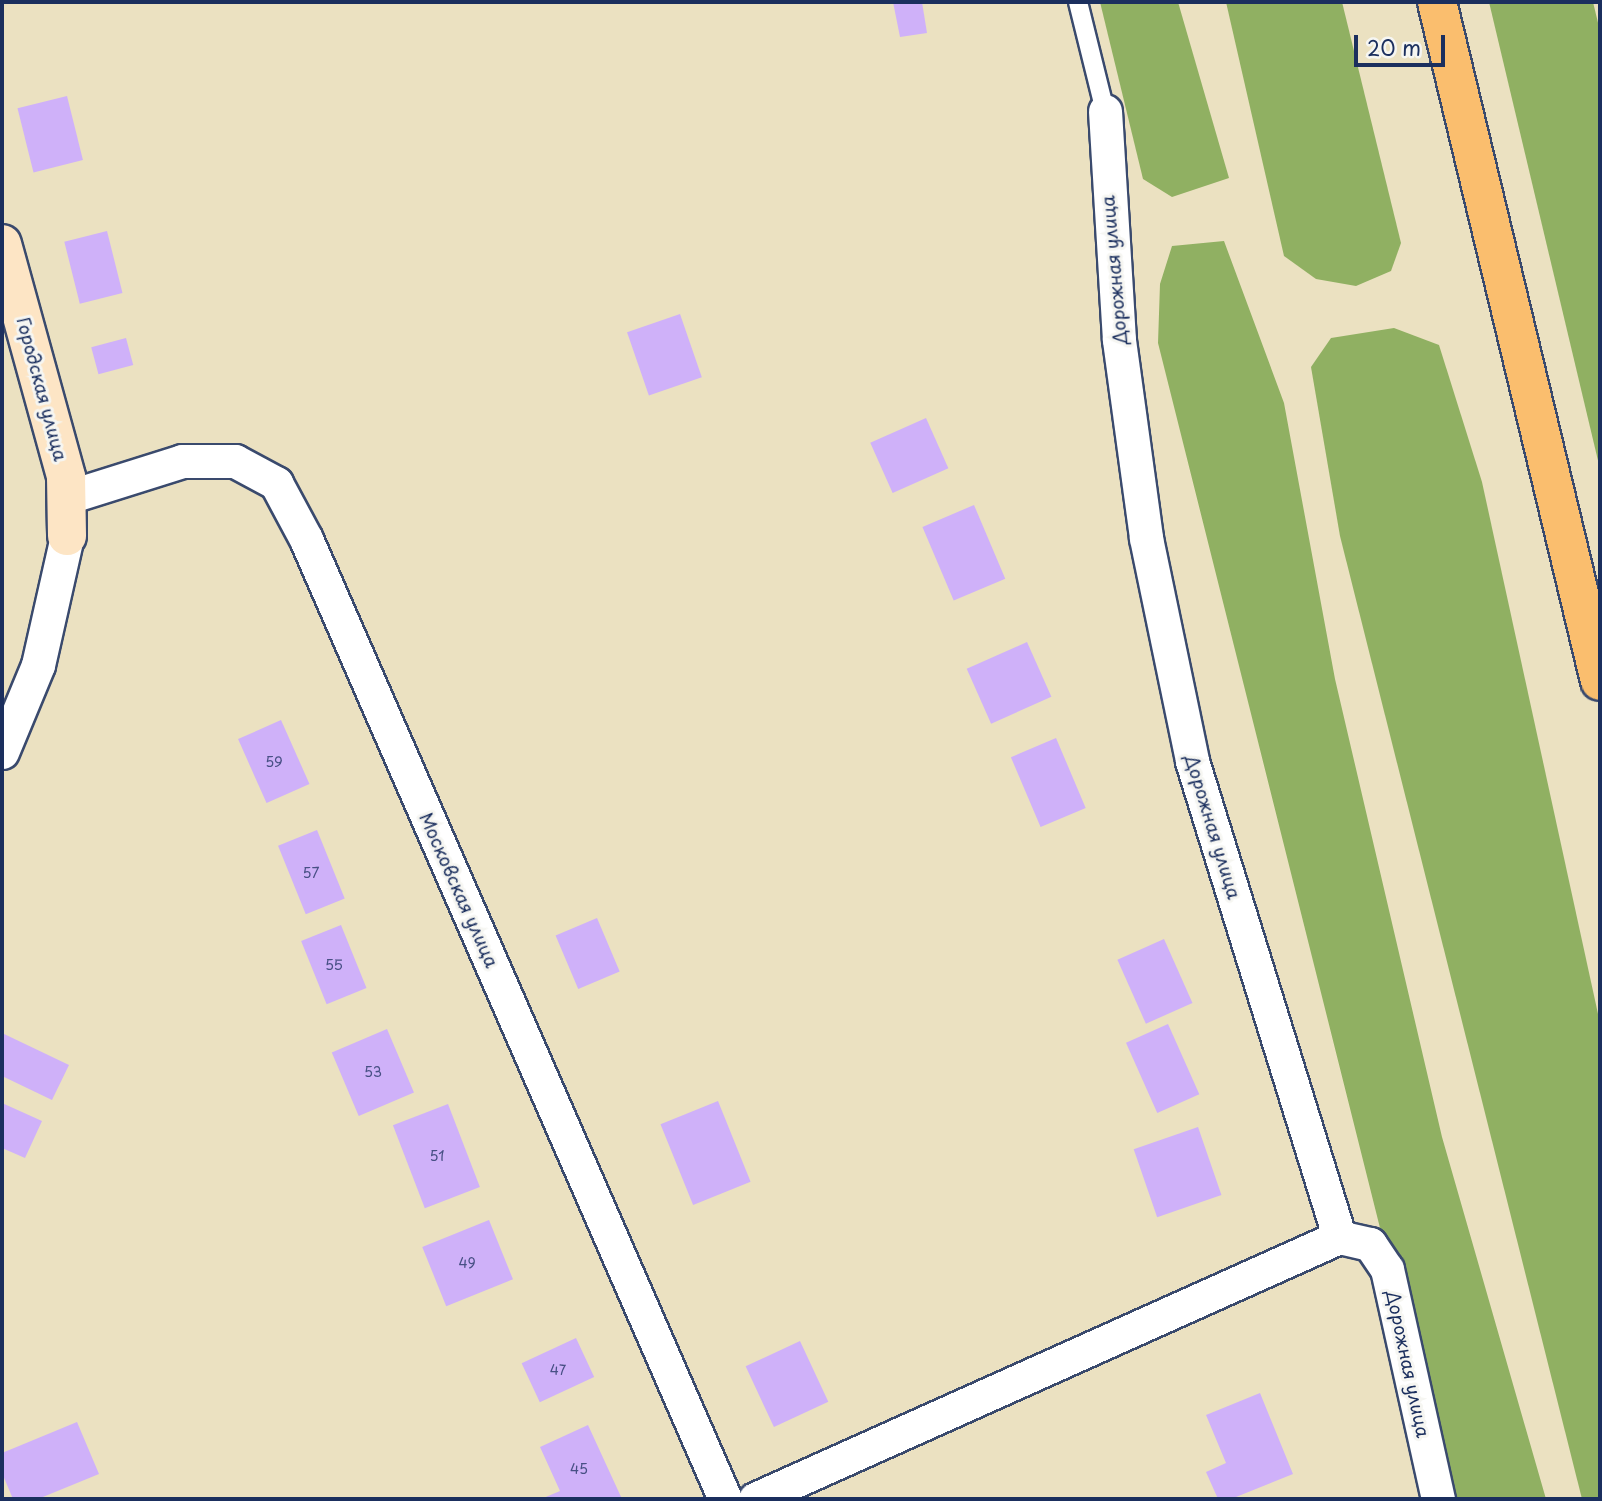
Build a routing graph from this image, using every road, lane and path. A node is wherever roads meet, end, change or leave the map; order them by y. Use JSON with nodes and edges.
{"nodes":[{"id":1,"x":1078,"y":2,"type":"edge"},
{"id":2,"x":1437,"y":2,"type":"edge"},
{"id":3,"x":1105,"y":111,"type":"joint"},
{"id":4,"x":2,"y":244,"type":"edge"},
{"id":5,"x":68,"y":497,"type":"junction"},
{"id":6,"x":68,"y":536,"type":"joint"},
{"id":7,"x":1600,"y":681,"type":"edge"},
{"id":8,"x":2,"y":752,"type":"edge"},
{"id":9,"x":1339,"y":1237,"type":"junction"},
{"id":10,"x":725,"y":1499,"type":"edge"},
{"id":11,"x":755,"y":1499,"type":"edge"},
{"id":12,"x":1438,"y":1499,"type":"edge"}],
"edges":[{"from":1,"to":3,"type":"lane"},
{"from":2,"to":7,"type":"main road"},
{"from":3,"to":9,"type":"street","name":"Дорожная улица"},
{"from":4,"to":5,"type":"street","name":"Городская улица"},
{"from":5,"to":6,"type":"street","name":"Городская улица"},
{"from":5,"to":10,"type":"street","name":"Московская улица"},
{"from":6,"to":8,"type":"street"},
{"from":9,"to":11,"type":"street"},
{"from":9,"to":12,"type":"street","name":"Дорожная улица"}]}
